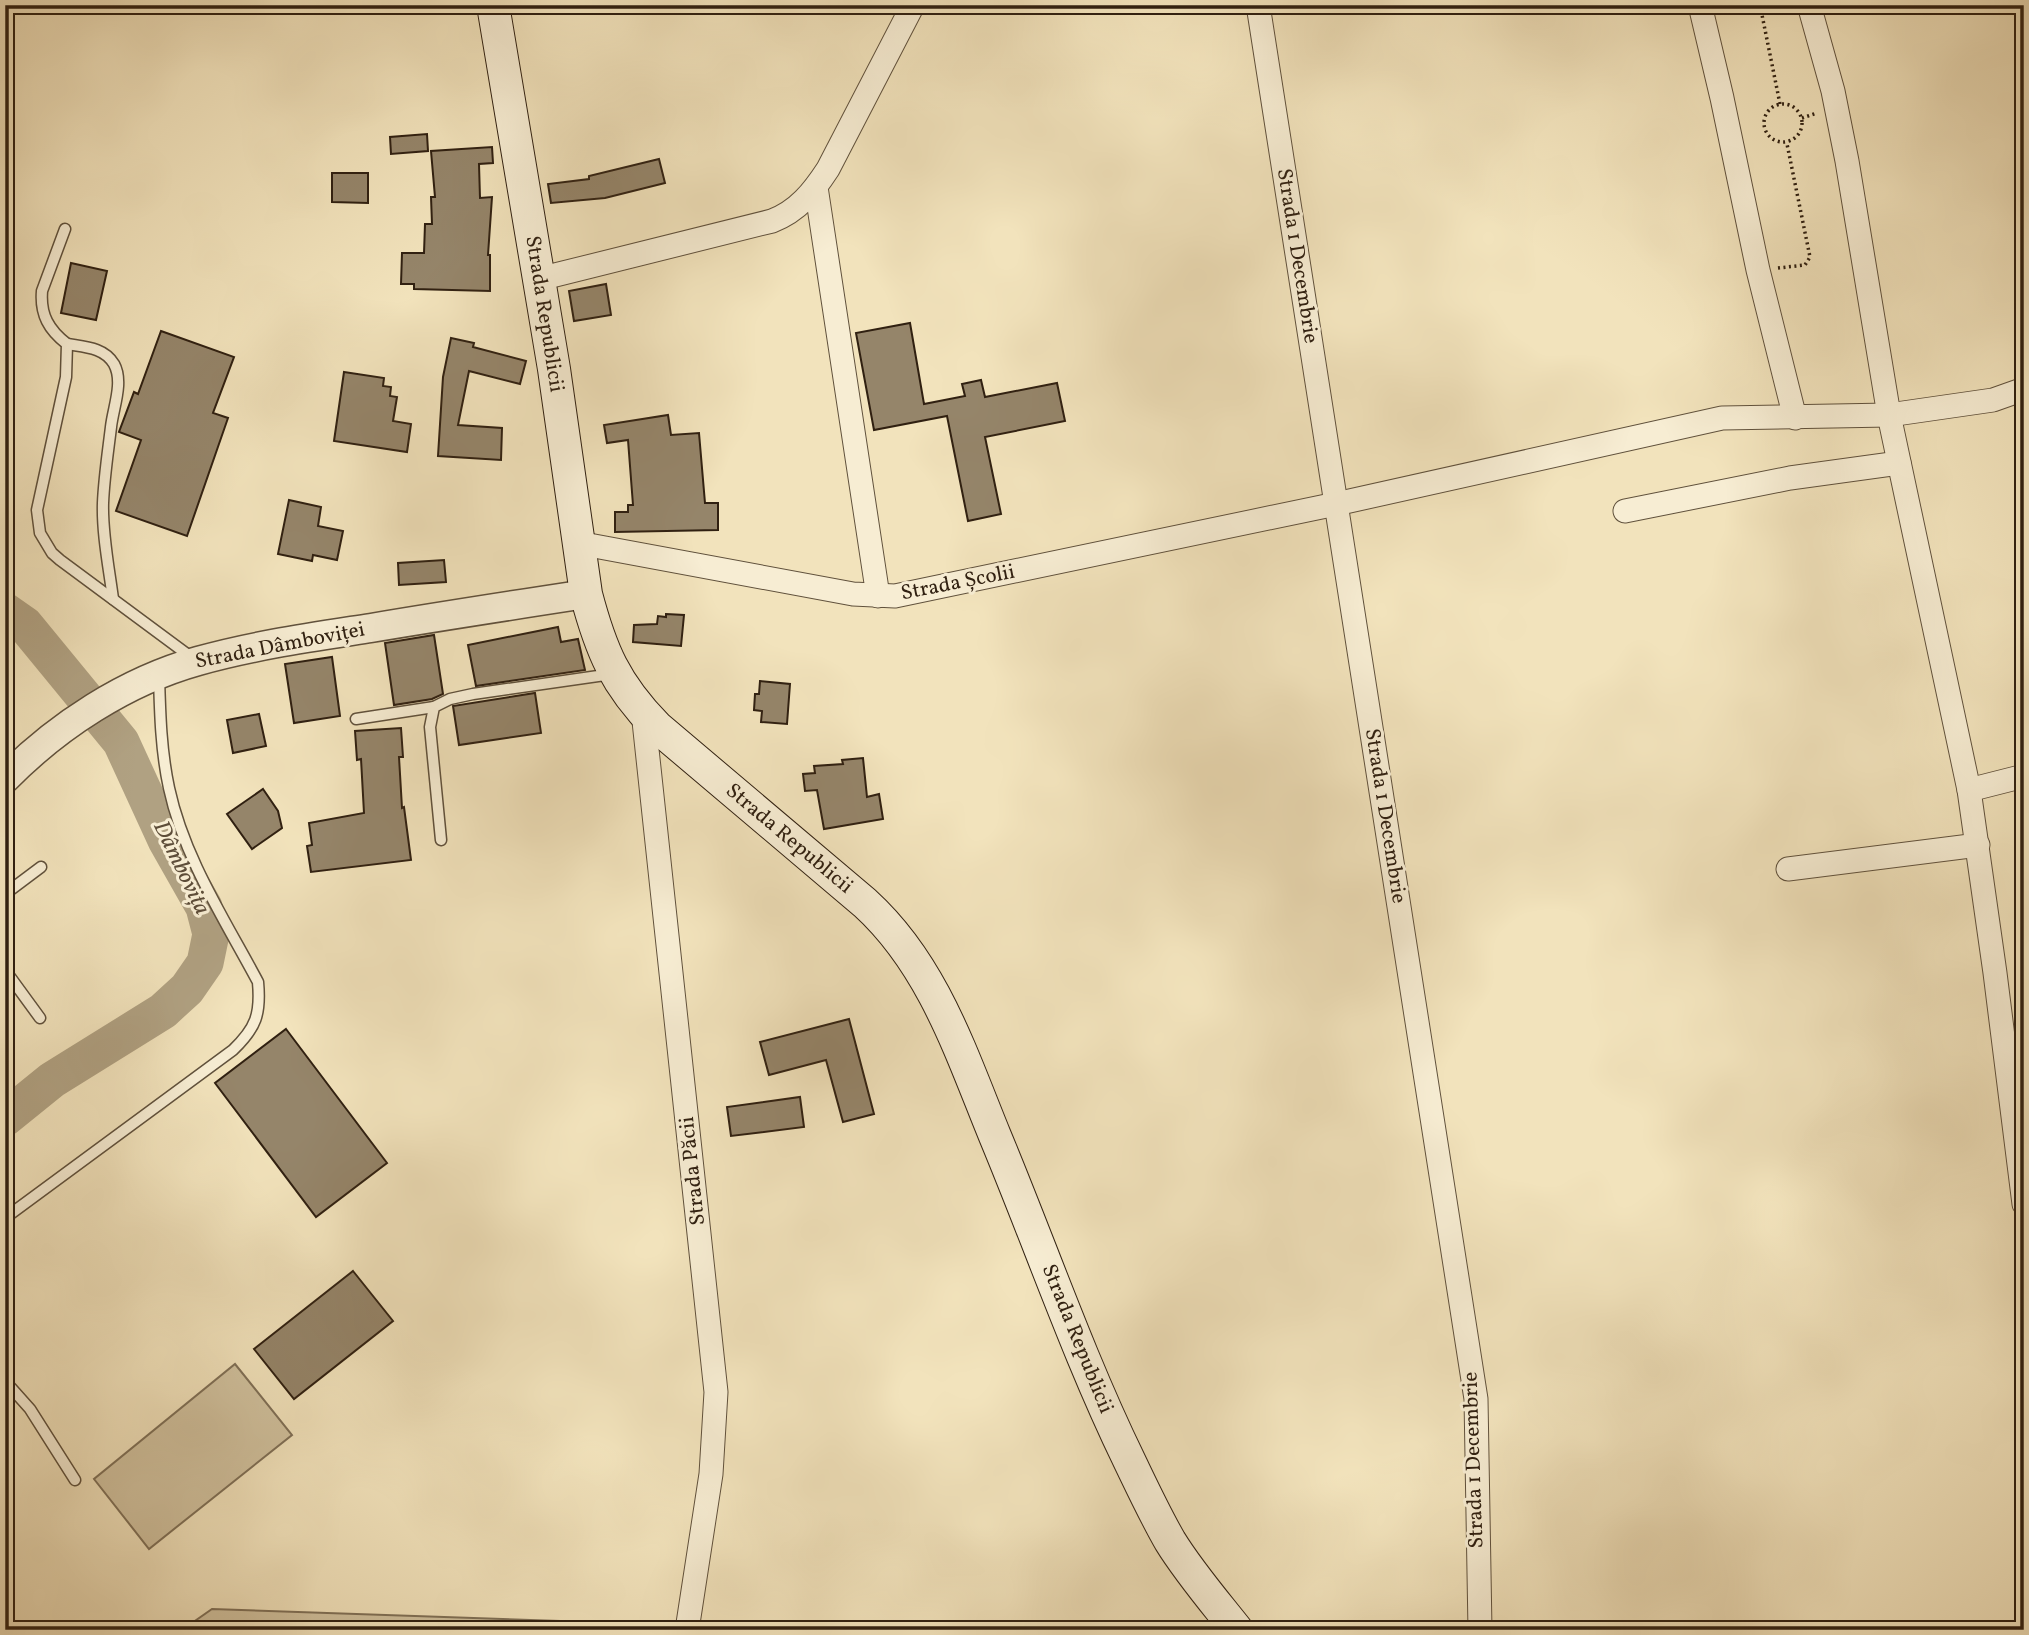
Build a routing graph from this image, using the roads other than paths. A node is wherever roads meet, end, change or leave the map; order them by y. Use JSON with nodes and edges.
{"nodes":[{"id":1,"x":493,"y":5,"type":"edge"},
{"id":2,"x":913,"y":5,"type":"edge"},
{"id":3,"x":1258,"y":5,"type":"edge"},
{"id":4,"x":1700,"y":5,"type":"edge"},
{"id":5,"x":1809,"y":5,"type":"edge"},
{"id":6,"x":816,"y":187,"type":"junction"},
{"id":7,"x":65,"y":229,"type":"dead end"},
{"id":8,"x":539,"y":279,"type":"junction"},
{"id":9,"x":67,"y":344,"type":"junction"},
{"id":10,"x":2024,"y":389,"type":"edge"},
{"id":11,"x":1889,"y":415,"type":"junction"},
{"id":12,"x":1795,"y":418,"type":"junction"},
{"id":13,"x":1899,"y":463,"type":"junction"},
{"id":14,"x":1336,"y":504,"type":"junction"},
{"id":15,"x":1625,"y":511,"type":"dead end"},
{"id":16,"x":578,"y":542,"type":"junction"},
{"id":17,"x":586,"y":594,"type":"junction"},
{"id":18,"x":878,"y":596,"type":"junction"},
{"id":19,"x":113,"y":599,"type":"junction"},
{"id":20,"x":197,"y":661,"type":"junction"},
{"id":21,"x":614,"y":674,"type":"junction"},
{"id":22,"x":157,"y":676,"type":"junction"},
{"id":23,"x":435,"y":707,"type":"junction"},
{"id":24,"x":643,"y":712,"type":"junction"},
{"id":25,"x":356,"y":719,"type":"dead end"},
{"id":26,"x":2024,"y":776,"type":"edge"},
{"id":27,"x":5,"y":779,"type":"edge"},
{"id":28,"x":1969,"y":790,"type":"junction"},
{"id":29,"x":441,"y":840,"type":"dead end"},
{"id":30,"x":1978,"y":845,"type":"junction"},
{"id":31,"x":41,"y":867,"type":"dead end"},
{"id":32,"x":1788,"y":869,"type":"dead end"},
{"id":33,"x":5,"y":894,"type":"edge"},
{"id":34,"x":5,"y":970,"type":"edge"},
{"id":35,"x":40,"y":1018,"type":"dead end"},
{"id":36,"x":2024,"y":1204,"type":"edge"},
{"id":37,"x":5,"y":1218,"type":"edge"},
{"id":38,"x":5,"y":1381,"type":"edge"},
{"id":39,"x":75,"y":1480,"type":"dead end"},
{"id":40,"x":687,"y":1630,"type":"edge"},
{"id":41,"x":1237,"y":1630,"type":"edge"},
{"id":42,"x":1480,"y":1630,"type":"edge"}],
"edges":[{"from":1,"to":8,"type":"main road","name":"Strada Republicii"},
{"from":2,"to":6,"type":"street"},
{"from":3,"to":14,"type":"street","name":"Strada 1 Decembrie"},
{"from":4,"to":12,"type":"street"},
{"from":5,"to":11,"type":"street"},
{"from":6,"to":8,"type":"street"},
{"from":6,"to":18,"type":"street"},
{"from":7,"to":9,"type":"lane"},
{"from":8,"to":16,"type":"main road","name":"Strada Republicii"},
{"from":9,"to":19,"type":"lane"},
{"from":9,"to":19,"type":"lane"},
{"from":10,"to":11,"type":"street","name":"Strada Școlii"},
{"from":11,"to":12,"type":"street","name":"Strada Școlii"},
{"from":11,"to":13,"type":"street"},
{"from":12,"to":14,"type":"street","name":"Strada Școlii"},
{"from":13,"to":15,"type":"street"},
{"from":13,"to":28,"type":"street"},
{"from":14,"to":18,"type":"street","name":"Strada Școlii"},
{"from":14,"to":42,"type":"street","name":"Strada 1 Decembrie"},
{"from":16,"to":17,"type":"main road","name":"Strada Republicii"},
{"from":16,"to":18,"type":"street","name":"Strada Școlii"},
{"from":17,"to":20,"type":"street","name":"Strada Dâmboviței"},
{"from":17,"to":21,"type":"main road","name":"Strada Republicii"},
{"from":19,"to":20,"type":"lane"},
{"from":20,"to":22,"type":"street","name":"Strada Dâmboviței"},
{"from":21,"to":23,"type":"lane"},
{"from":21,"to":24,"type":"main road","name":"Strada Republicii"},
{"from":22,"to":27,"type":"street","name":"Strada Dâmboviței"},
{"from":22,"to":37,"type":"lane"},
{"from":23,"to":25,"type":"lane"},
{"from":23,"to":29,"type":"lane"},
{"from":24,"to":40,"type":"street","name":"Strada Păcii"},
{"from":24,"to":41,"type":"main road","name":"Strada Republicii"},
{"from":26,"to":28,"type":"street"},
{"from":28,"to":30,"type":"street"},
{"from":30,"to":32,"type":"street"},
{"from":30,"to":36,"type":"street"},
{"from":31,"to":33,"type":"lane"},
{"from":34,"to":35,"type":"lane"},
{"from":38,"to":39,"type":"lane"}]}
